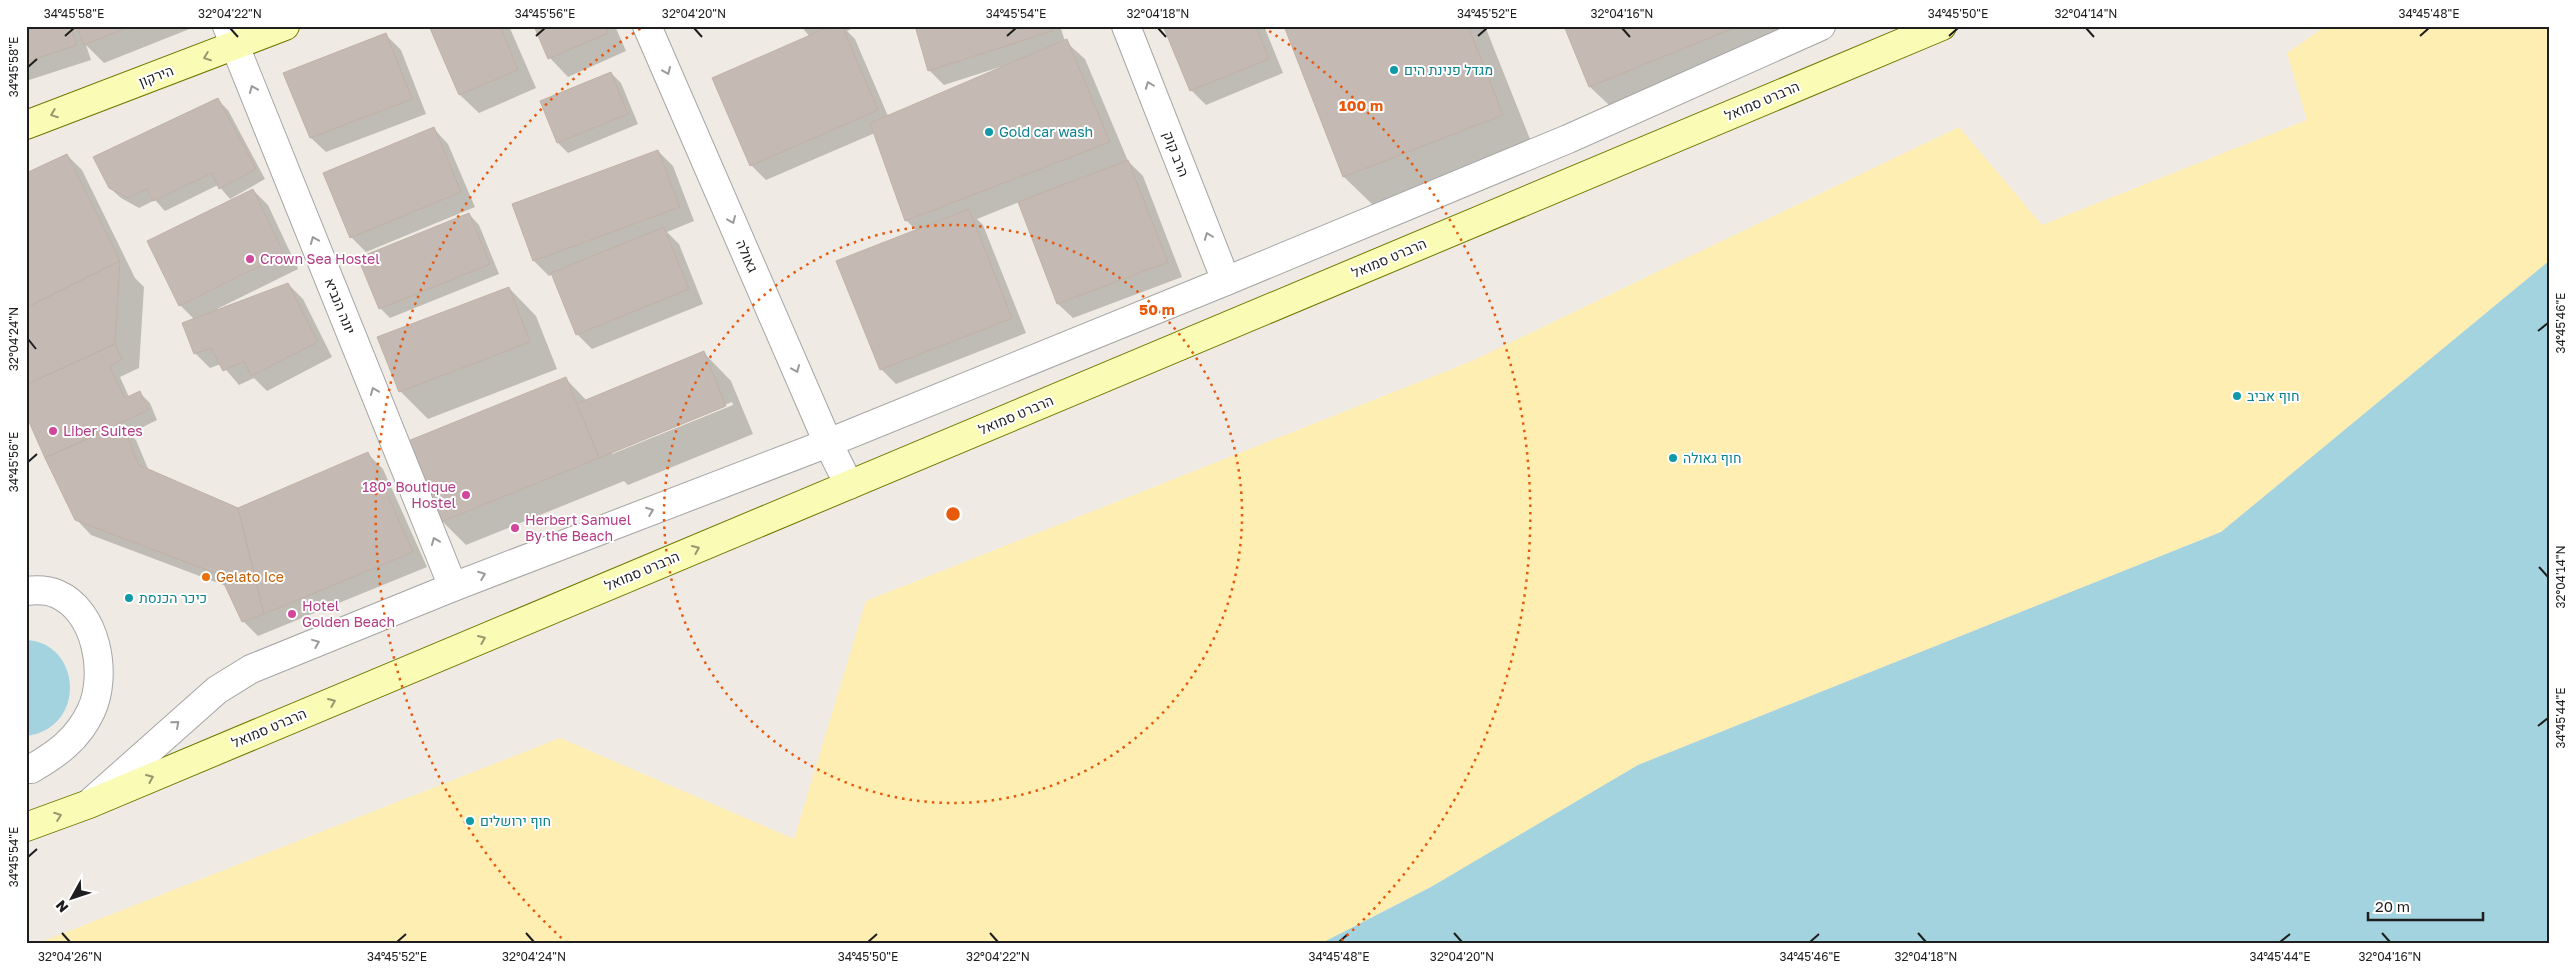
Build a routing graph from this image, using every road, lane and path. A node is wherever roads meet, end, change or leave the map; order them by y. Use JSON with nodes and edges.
{"nodes":[{"id":1,"x":284,"y":26,"type":"edge"},
{"id":2,"x":648,"y":26,"type":"edge"},
{"id":3,"x":1126,"y":26,"type":"edge"},
{"id":4,"x":1821,"y":26,"type":"edge"},
{"id":5,"x":1942,"y":26,"type":"edge"},
{"id":6,"x":232,"y":36,"type":"edge"},
{"id":7,"x":26,"y":125,"type":"edge"},
{"id":8,"x":1226,"y":281,"type":"junction"},
{"id":9,"x":828,"y":443,"type":"junction"},
{"id":10,"x":849,"y":485,"type":"junction"},
{"id":11,"x":454,"y":587,"type":"junction"},
{"id":12,"x":26,"y":591,"type":"edge"},
{"id":13,"x":26,"y":769,"type":"edge"},
{"id":14,"x":89,"y":804,"type":"junction"},
{"id":15,"x":26,"y":827,"type":"edge"}],
"edges":[{"from":1,"to":6,"type":"main road","name":"הירקון"},
{"from":2,"to":9,"type":"street","name":"גאולה","one_way":true},
{"from":8,"to":3,"type":"street","name":"הרב קוק","one_way":true},
{"from":4,"to":8,"type":"street","name":"הרברט סמואל"},
{"from":5,"to":10,"type":"main road","name":"הרברט סמואל"},
{"from":6,"to":7,"type":"main road","name":"הירקון","one_way":true},
{"from":11,"to":6,"type":"street","name":"יונה הנביא","one_way":true},
{"from":8,"to":9,"type":"street","name":"הרברט סמואל"},
{"from":9,"to":10,"type":"street","name":"גאולה"},
{"from":11,"to":9,"type":"street","name":"הרברט סמואל","one_way":true},
{"from":14,"to":10,"type":"main road","name":"הרברט סמואל","one_way":true},
{"from":14,"to":11,"type":"street","name":"הרברט סמואל","one_way":true},
{"from":12,"to":13,"type":"street"},
{"from":15,"to":14,"type":"main road","name":"הרברט סמואל","one_way":true}]}
